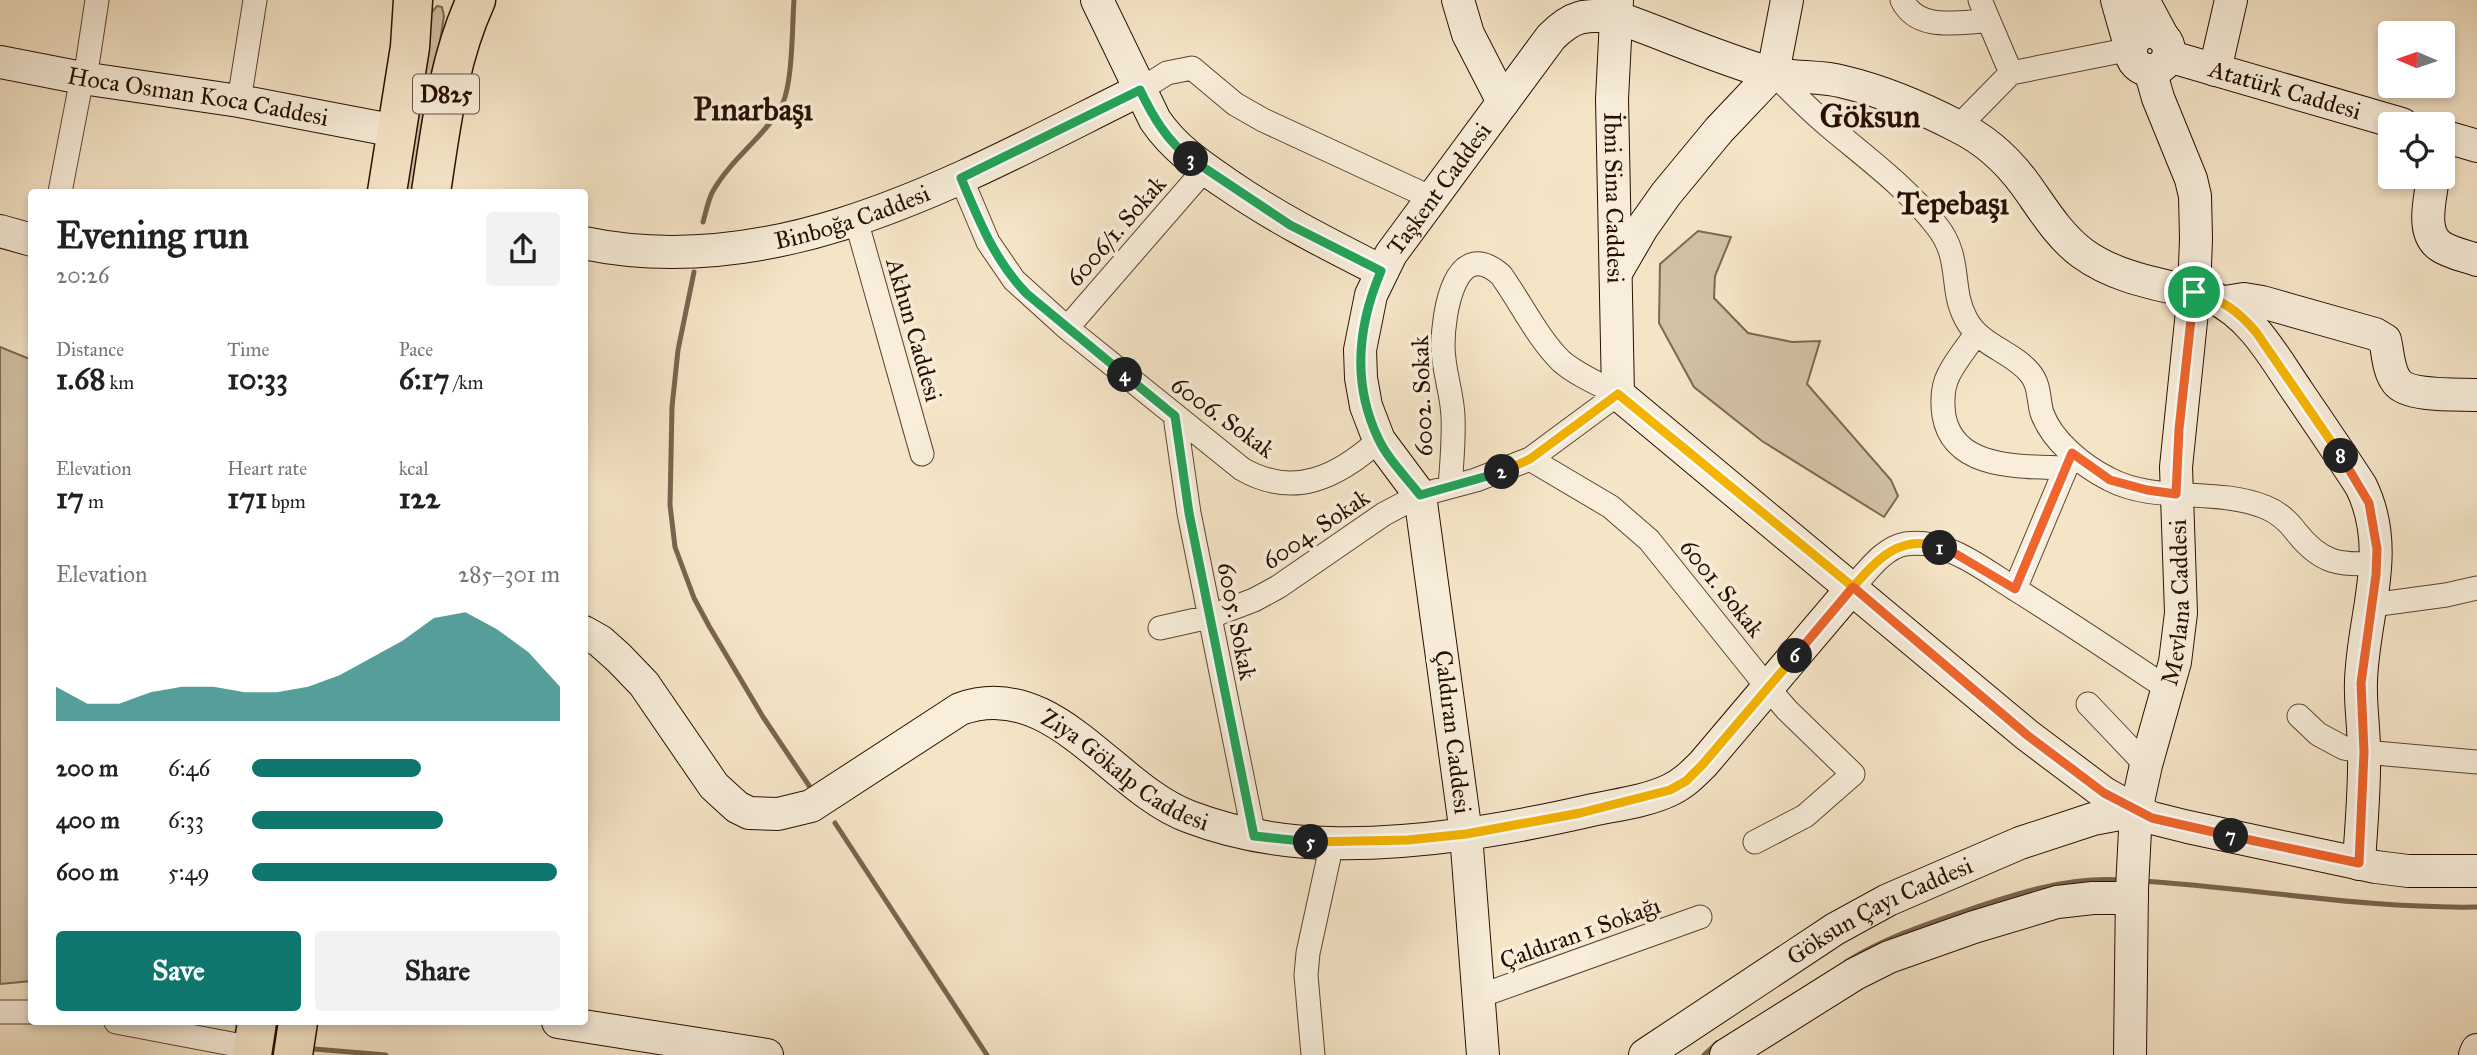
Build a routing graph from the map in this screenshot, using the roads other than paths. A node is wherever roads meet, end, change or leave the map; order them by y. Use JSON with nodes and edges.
{"nodes":[{"id":1,"x":97,"y":0,"type":"edge"},
{"id":2,"x":255,"y":0,"type":"edge"},
{"id":3,"x":413,"y":0,"type":"edge"},
{"id":4,"x":476,"y":0,"type":"edge"},
{"id":5,"x":1097,"y":0,"type":"edge"},
{"id":6,"x":1458,"y":0,"type":"edge"},
{"id":7,"x":1787,"y":0,"type":"edge"},
{"id":8,"x":1902,"y":0,"type":"edge"},
{"id":9,"x":2117,"y":0,"type":"edge"},
{"id":10,"x":2143,"y":0,"type":"edge"},
{"id":11,"x":2231,"y":0,"type":"edge"},
{"id":12,"x":1616,"y":8,"type":"edge"},
{"id":13,"x":1984,"y":10,"type":"edge"},
{"id":14,"x":2154,"y":54,"type":"junction"},
{"id":15,"x":0,"y":62,"type":"edge"},
{"id":16,"x":2215,"y":70,"type":"junction"},
{"id":17,"x":1773,"y":73,"type":"junction"},
{"id":18,"x":2011,"y":73,"type":"junction"},
{"id":19,"x":83,"y":78,"type":"junction"},
{"id":20,"x":1140,"y":90,"type":"junction"},
{"id":21,"x":239,"y":101,"type":"junction"},
{"id":22,"x":1503,"y":102,"type":"junction"},
{"id":23,"x":2378,"y":117,"type":"edge"},
{"id":24,"x":1959,"y":127,"type":"junction"},
{"id":25,"x":396,"y":131,"type":"junction"},
{"id":26,"x":2455,"y":140,"type":"edge"},
{"id":27,"x":2477,"y":146,"type":"edge"},
{"id":28,"x":1205,"y":169,"type":"junction"},
{"id":29,"x":961,"y":178,"type":"junction"},
{"id":30,"x":61,"y":189,"type":"edge"},
{"id":31,"x":387,"y":189,"type":"edge"},
{"id":32,"x":432,"y":189,"type":"edge"},
{"id":33,"x":2432,"y":189,"type":"edge"},
{"id":34,"x":1434,"y":199,"type":"junction"},
{"id":35,"x":856,"y":220,"type":"junction"},
{"id":36,"x":0,"y":231,"type":"edge"},
{"id":37,"x":28,"y":239,"type":"edge"},
{"id":38,"x":588,"y":244,"type":"edge"},
{"id":39,"x":2477,"y":260,"type":"edge"},
{"id":40,"x":1381,"y":271,"type":"junction"},
{"id":41,"x":1616,"y":271,"type":"junction"},
{"id":42,"x":2194,"y":292,"type":"junction"},
{"id":43,"x":2225,"y":302,"type":"junction"},
{"id":44,"x":1067,"y":328,"type":"junction"},
{"id":45,"x":1976,"y":334,"type":"junction"},
{"id":46,"x":1618,"y":394,"type":"junction"},
{"id":47,"x":2477,"y":396,"type":"edge"},
{"id":48,"x":1175,"y":416,"type":"junction"},
{"id":49,"x":1378,"y":440,"type":"junction"},
{"id":50,"x":922,"y":454,"type":"dead end"},
{"id":51,"x":1530,"y":459,"type":"junction"},
{"id":52,"x":2069,"y":461,"type":"junction"},
{"id":53,"x":1450,"y":486,"type":"junction"},
{"id":54,"x":2176,"y":494,"type":"junction"},
{"id":55,"x":1420,"y":495,"type":"junction"},
{"id":56,"x":2376,"y":563,"type":"junction"},
{"id":57,"x":1853,"y":587,"type":"junction"},
{"id":58,"x":2477,"y":588,"type":"edge"},
{"id":59,"x":2015,"y":589,"type":"junction"},
{"id":60,"x":2372,"y":605,"type":"junction"},
{"id":61,"x":1209,"y":617,"type":"junction"},
{"id":62,"x":1160,"y":628,"type":"dead end"},
{"id":63,"x":588,"y":634,"type":"edge"},
{"id":64,"x":1768,"y":688,"type":"junction"},
{"id":65,"x":2168,"y":689,"type":"junction"},
{"id":66,"x":2088,"y":704,"type":"dead end"},
{"id":67,"x":2299,"y":716,"type":"dead end"},
{"id":68,"x":2364,"y":752,"type":"junction"},
{"id":69,"x":2477,"y":762,"type":"edge"},
{"id":70,"x":2146,"y":765,"type":"junction"},
{"id":71,"x":2135,"y":823,"type":"junction"},
{"id":72,"x":1466,"y":834,"type":"junction"},
{"id":73,"x":1254,"y":836,"type":"junction"},
{"id":74,"x":1755,"y":842,"type":"dead end"},
{"id":75,"x":1332,"y":843,"type":"junction"},
{"id":76,"x":2359,"y":863,"type":"junction"},
{"id":77,"x":2477,"y":871,"type":"edge"},
{"id":78,"x":2132,"y":893,"type":"junction"},
{"id":79,"x":1700,"y":918,"type":"dead end"},
{"id":80,"x":1477,"y":997,"type":"junction"},
{"id":81,"x":0,"y":1012,"type":"edge"},
{"id":82,"x":28,"y":1012,"type":"edge"},
{"id":83,"x":137,"y":1025,"type":"edge"},
{"id":84,"x":298,"y":1025,"type":"edge"},
{"id":85,"x":577,"y":1025,"type":"edge"},
{"id":86,"x":254,"y":1042,"type":"edge"},
{"id":87,"x":2122,"y":1052,"type":"edge"},
{"id":88,"x":293,"y":1055,"type":"edge"},
{"id":89,"x":767,"y":1055,"type":"edge"},
{"id":90,"x":1313,"y":1055,"type":"edge"},
{"id":91,"x":1483,"y":1055,"type":"edge"},
{"id":92,"x":1645,"y":1055,"type":"edge"},
{"id":93,"x":1726,"y":1055,"type":"edge"}],
"edges":[{"from":1,"to":19,"type":"street"},
{"from":2,"to":21,"type":"street"},
{"from":3,"to":25,"type":"highway","number":"D825"},
{"from":4,"to":32,"type":"highway","number":"D825"},
{"from":5,"to":20,"type":"street"},
{"from":6,"to":22,"type":"street"},
{"from":7,"to":17,"type":"street"},
{"from":8,"to":13,"type":"street"},
{"from":9,"to":14,"type":"street"},
{"from":10,"to":14,"type":"street"},
{"from":11,"to":16,"type":"street"},
{"from":12,"to":17,"type":"street","name":"Taşkent Caddesi"},
{"from":12,"to":22,"type":"street","name":"Taşkent Caddesi"},
{"from":12,"to":41,"type":"street","name":"İbni Sina Caddesi"},
{"from":13,"to":18,"type":"street"},
{"from":14,"to":16,"type":"street","name":"Atatürk Caddesi"},
{"from":14,"to":18,"type":"street"},
{"from":14,"to":42,"type":"street","name":"Mevlana Caddesi"},
{"from":15,"to":19,"type":"street","name":"Hoca Osman Koca Caddesi"},
{"from":16,"to":23,"type":"street","name":"Atatürk Caddesi"},
{"from":17,"to":24,"type":"street","name":"Taşkent Caddesi"},
{"from":17,"to":41,"type":"street"},
{"from":17,"to":45,"type":"street"},
{"from":18,"to":24,"type":"street"},
{"from":19,"to":21,"type":"street","name":"Hoca Osman Koca Caddesi"},
{"from":19,"to":30,"type":"street"},
{"from":20,"to":28,"type":"street"},
{"from":20,"to":29,"type":"street","name":"Binboğa Caddesi"},
{"from":20,"to":34,"type":"street"},
{"from":21,"to":25,"type":"street","name":"Hoca Osman Koca Caddesi"},
{"from":22,"to":34,"type":"street","name":"Taşkent Caddesi"},
{"from":24,"to":42,"type":"street","name":"Taşkent Caddesi"},
{"from":25,"to":31,"type":"highway","number":"D825"},
{"from":26,"to":27,"type":"street"},
{"from":28,"to":40,"type":"street"},
{"from":28,"to":44,"type":"street","name":"6006/1. Sokak"},
{"from":29,"to":35,"type":"street","name":"Binboğa Caddesi"},
{"from":29,"to":44,"type":"street","name":"6006. Sokak"},
{"from":33,"to":39,"type":"street"},
{"from":34,"to":40,"type":"street","name":"Taşkent Caddesi"},
{"from":35,"to":38,"type":"street","name":"Binboğa Caddesi"},
{"from":35,"to":50,"type":"street","name":"Akhun Caddesi"},
{"from":36,"to":37,"type":"street"},
{"from":40,"to":49,"type":"street","name":"Taşkent Caddesi"},
{"from":41,"to":46,"type":"street","name":"İbni Sina Caddesi"},
{"from":42,"to":43,"type":"street","name":"Taşkent Caddesi"},
{"from":42,"to":54,"type":"street","name":"Mevlana Caddesi"},
{"from":43,"to":47,"type":"street"},
{"from":43,"to":56,"type":"street"},
{"from":44,"to":48,"type":"street","name":"6006. Sokak"},
{"from":45,"to":52,"type":"street"},
{"from":45,"to":52,"type":"street"},
{"from":46,"to":51,"type":"street","name":"6004. Sokak"},
{"from":46,"to":53,"type":"street","name":"6002. Sokak"},
{"from":46,"to":57,"type":"street"},
{"from":48,"to":49,"type":"street","name":"6006. Sokak"},
{"from":48,"to":61,"type":"street","name":"6005. Sokak"},
{"from":49,"to":55,"type":"street","name":"Taşkent Caddesi"},
{"from":51,"to":53,"type":"street","name":"6004. Sokak"},
{"from":51,"to":64,"type":"street","name":"6001. Sokak"},
{"from":52,"to":54,"type":"street"},
{"from":52,"to":59,"type":"street"},
{"from":53,"to":55,"type":"street","name":"6004. Sokak"},
{"from":54,"to":56,"type":"street"},
{"from":54,"to":65,"type":"street","name":"Mevlana Caddesi"},
{"from":55,"to":61,"type":"street","name":"6004. Sokak"},
{"from":55,"to":72,"type":"street","name":"Çaldıran Caddesi"},
{"from":56,"to":60,"type":"street"},
{"from":57,"to":59,"type":"street"},
{"from":57,"to":64,"type":"street","name":"Ziya Gökalp Caddesi"},
{"from":57,"to":71,"type":"street"},
{"from":58,"to":60,"type":"street"},
{"from":59,"to":65,"type":"street"},
{"from":60,"to":68,"type":"street"},
{"from":61,"to":62,"type":"street","name":"6004. Sokak"},
{"from":61,"to":73,"type":"street","name":"6005. Sokak"},
{"from":63,"to":73,"type":"street","name":"Ziya Gökalp Caddesi"},
{"from":64,"to":72,"type":"street","name":"Ziya Gökalp Caddesi"},
{"from":64,"to":74,"type":"street","name":"6001. Sokak"},
{"from":65,"to":70,"type":"street","name":"Mevlana Caddesi"},
{"from":66,"to":70,"type":"street"},
{"from":67,"to":68,"type":"street"},
{"from":68,"to":69,"type":"street"},
{"from":68,"to":76,"type":"street"},
{"from":70,"to":71,"type":"street","name":"Mevlana Caddesi"},
{"from":71,"to":76,"type":"street"},
{"from":71,"to":78,"type":"street","name":"Mevlana Caddesi"},
{"from":71,"to":92,"type":"street","name":"Göksun Çayı Caddesi"},
{"from":72,"to":75,"type":"street","name":"Ziya Gökalp Caddesi"},
{"from":72,"to":80,"type":"street","name":"Çaldıran Caddesi"},
{"from":73,"to":75,"type":"street","name":"Ziya Gökalp Caddesi"},
{"from":75,"to":90,"type":"street"},
{"from":76,"to":77,"type":"street"},
{"from":78,"to":87,"type":"street","name":"Mevlana Caddesi"},
{"from":78,"to":93,"type":"street","name":"Göksun Çayı Caddesi"},
{"from":79,"to":80,"type":"street","name":"Çaldıran 1 Sokağı"},
{"from":80,"to":91,"type":"street","name":"Çaldıran Caddesi"},
{"from":81,"to":82,"type":"street"},
{"from":83,"to":86,"type":"street"},
{"from":84,"to":88,"type":"highway"},
{"from":85,"to":89,"type":"street"}]}
